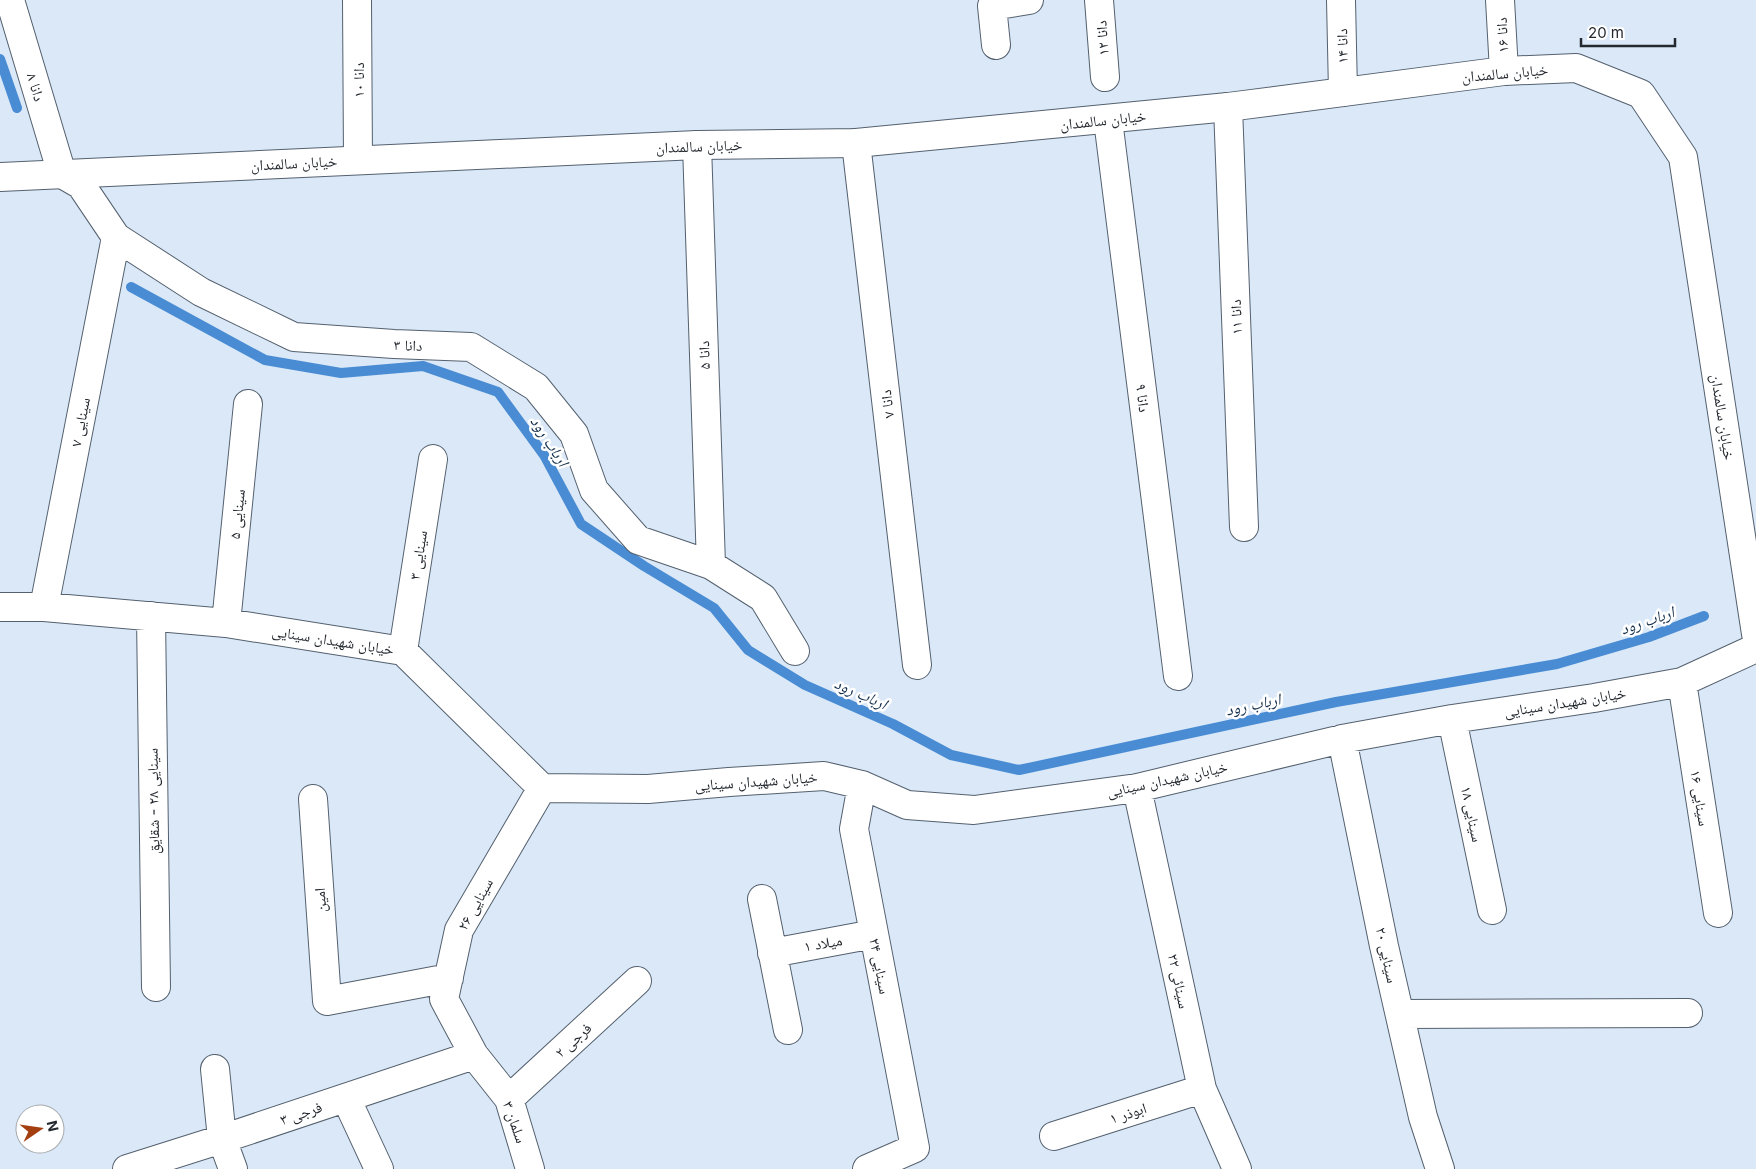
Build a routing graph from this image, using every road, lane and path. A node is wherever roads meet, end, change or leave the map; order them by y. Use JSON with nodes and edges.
{"nodes":[{"id":1,"x":10,"y":0,"type":"edge"},
{"id":2,"x":357,"y":0,"type":"edge"},
{"id":3,"x":1029,"y":0,"type":"edge"},
{"id":4,"x":1099,"y":0,"type":"edge"},
{"id":5,"x":1341,"y":0,"type":"edge"},
{"id":6,"x":1500,"y":0,"type":"edge"},
{"id":7,"x":996,"y":45,"type":"dead end"},
{"id":8,"x":1504,"y":71,"type":"junction"},
{"id":9,"x":1105,"y":77,"type":"dead end"},
{"id":10,"x":1343,"y":92,"type":"junction"},
{"id":11,"x":1228,"y":107,"type":"junction"},
{"id":12,"x":1108,"y":120,"type":"junction"},
{"id":13,"x":856,"y":143,"type":"junction"},
{"id":14,"x":697,"y":145,"type":"junction"},
{"id":15,"x":358,"y":160,"type":"junction"},
{"id":16,"x":62,"y":174,"type":"junction"},
{"id":17,"x":0,"y":177,"type":"edge"},
{"id":18,"x":116,"y":237,"type":"junction"},
{"id":19,"x":248,"y":404,"type":"dead end"},
{"id":20,"x":434,"y":458,"type":"dead end"},
{"id":21,"x":1244,"y":527,"type":"dead end"},
{"id":22,"x":711,"y":565,"type":"junction"},
{"id":23,"x":0,"y":607,"type":"edge"},
{"id":24,"x":44,"y":607,"type":"junction"},
{"id":25,"x":151,"y":616,"type":"junction"},
{"id":26,"x":226,"y":623,"type":"junction"},
{"id":27,"x":1756,"y":634,"type":"edge"},
{"id":28,"x":1756,"y":648,"type":"edge"},
{"id":29,"x":403,"y":651,"type":"junction"},
{"id":30,"x":795,"y":651,"type":"dead end"},
{"id":31,"x":917,"y":665,"type":"dead end"},
{"id":32,"x":1178,"y":676,"type":"dead end"},
{"id":33,"x":1682,"y":682,"type":"junction"},
{"id":34,"x":1452,"y":719,"type":"junction"},
{"id":35,"x":1342,"y":739,"type":"junction"},
{"id":36,"x":862,"y":784,"type":"junction"},
{"id":37,"x":542,"y":788,"type":"junction"},
{"id":38,"x":1137,"y":788,"type":"junction"},
{"id":39,"x":313,"y":799,"type":"dead end"},
{"id":40,"x":762,"y":900,"type":"dead end"},
{"id":41,"x":1492,"y":910,"type":"dead end"},
{"id":42,"x":1718,"y":912,"type":"dead end"},
{"id":43,"x":874,"y":934,"type":"junction"},
{"id":44,"x":772,"y":953,"type":"junction"},
{"id":45,"x":449,"y":978,"type":"junction"},
{"id":46,"x":637,"y":981,"type":"dead end"},
{"id":47,"x":156,"y":987,"type":"dead end"},
{"id":48,"x":1688,"y":1012,"type":"dead end"},
{"id":49,"x":1400,"y":1014,"type":"junction"},
{"id":50,"x":788,"y":1030,"type":"dead end"},
{"id":51,"x":474,"y":1055,"type":"junction"},
{"id":52,"x":214,"y":1070,"type":"dead end"},
{"id":53,"x":1202,"y":1089,"type":"junction"},
{"id":54,"x":346,"y":1098,"type":"junction"},
{"id":55,"x":509,"y":1099,"type":"junction"},
{"id":56,"x":1054,"y":1136,"type":"dead end"},
{"id":57,"x":222,"y":1139,"type":"junction"},
{"id":58,"x":127,"y":1169,"type":"edge"},
{"id":59,"x":233,"y":1169,"type":"edge"},
{"id":60,"x":379,"y":1169,"type":"edge"},
{"id":61,"x":530,"y":1169,"type":"edge"},
{"id":62,"x":867,"y":1169,"type":"edge"},
{"id":63,"x":1237,"y":1169,"type":"edge"},
{"id":64,"x":1440,"y":1169,"type":"edge"}],
"edges":[{"from":1,"to":16,"type":"street","name":"دانا ۸"},
{"from":2,"to":15,"type":"street","name":"دانا ۱۰"},
{"from":3,"to":7,"type":"street"},
{"from":4,"to":9,"type":"street","name":"دانا ۱۲"},
{"from":5,"to":10,"type":"street","name":"دانا ۱۴"},
{"from":6,"to":8,"type":"street","name":"دانا ۱۶"},
{"from":8,"to":10,"type":"street","name":"خیابان سالمندان"},
{"from":8,"to":27,"type":"street","name":"خیابان سالمندان"},
{"from":10,"to":11,"type":"street","name":"خیابان سالمندان"},
{"from":11,"to":12,"type":"street","name":"خیابان سالمندان"},
{"from":11,"to":21,"type":"street","name":"دانا ۱۱"},
{"from":12,"to":13,"type":"street","name":"خیابان سالمندان"},
{"from":12,"to":32,"type":"street","name":"دانا ۹"},
{"from":13,"to":14,"type":"street","name":"خیابان سالمندان"},
{"from":13,"to":31,"type":"street","name":"دانا ۷"},
{"from":14,"to":15,"type":"street","name":"خیابان سالمندان"},
{"from":14,"to":22,"type":"street","name":"دانا ۵"},
{"from":15,"to":16,"type":"street","name":"خیابان سالمندان"},
{"from":16,"to":17,"type":"street","name":"خیابان سالمندان"},
{"from":16,"to":18,"type":"street","name":"دانا ۳"},
{"from":18,"to":22,"type":"street","name":"دانا ۳"},
{"from":18,"to":24,"type":"street","name":"سینایی ۷"},
{"from":19,"to":26,"type":"street","name":"سینایی ۵"},
{"from":20,"to":29,"type":"street","name":"سینایی ۳"},
{"from":22,"to":30,"type":"street","name":"دانا ۳"},
{"from":23,"to":24,"type":"street","name":"خیابان شهیدان سینایی"},
{"from":24,"to":25,"type":"street","name":"خیابان شهیدان سینایی"},
{"from":25,"to":26,"type":"street","name":"خیابان شهیدان سینایی"},
{"from":25,"to":47,"type":"street","name":"سینایی ۲۸ - شقایق"},
{"from":26,"to":29,"type":"street","name":"خیابان شهیدان سینایی"},
{"from":28,"to":33,"type":"street","name":"خیابان شهیدان سینایی"},
{"from":29,"to":37,"type":"street","name":"خیابان شهیدان سینایی"},
{"from":33,"to":34,"type":"street","name":"خیابان شهیدان سینایی"},
{"from":33,"to":42,"type":"street","name":"سینایی ۱۶"},
{"from":34,"to":35,"type":"street","name":"خیابان شهیدان سینایی"},
{"from":34,"to":41,"type":"street","name":"سینایی ۱۸"},
{"from":35,"to":38,"type":"street","name":"خیابان شهیدان سینایی"},
{"from":35,"to":49,"type":"street","name":"سینایی ۲۰"},
{"from":36,"to":37,"type":"street","name":"خیابان شهیدان سینایی"},
{"from":36,"to":38,"type":"street","name":"خیابان شهیدان سینایی"},
{"from":36,"to":43,"type":"street","name":"سینایی ۲۴"},
{"from":37,"to":45,"type":"street","name":"سینایی ۲۶"},
{"from":38,"to":53,"type":"street","name":"سینائی ۲۲"},
{"from":39,"to":45,"type":"street","name":"امین"},
{"from":40,"to":44,"type":"street"},
{"from":43,"to":44,"type":"street","name":"میلاد ۱"},
{"from":43,"to":62,"type":"street","name":"سینایی ۲۴"},
{"from":44,"to":50,"type":"street"},
{"from":45,"to":51,"type":"street","name":"سینایی ۲۶"},
{"from":46,"to":55,"type":"street","name":"فرجی ۲"},
{"from":48,"to":49,"type":"street"},
{"from":49,"to":64,"type":"street","name":"سینایی ۲۰"},
{"from":51,"to":54,"type":"street","name":"فرجی ۳"},
{"from":51,"to":55,"type":"street","name":"سلمان ۳"},
{"from":52,"to":57,"type":"street"},
{"from":53,"to":56,"type":"street","name":"ابوذر ۱"},
{"from":53,"to":63,"type":"street","name":"سینائی ۲۲"},
{"from":54,"to":57,"type":"street","name":"فرجی ۳"},
{"from":54,"to":60,"type":"street"},
{"from":55,"to":61,"type":"street","name":"سلمان ۳"},
{"from":57,"to":58,"type":"street","name":"فرجی ۳"},
{"from":57,"to":59,"type":"street"}]}
